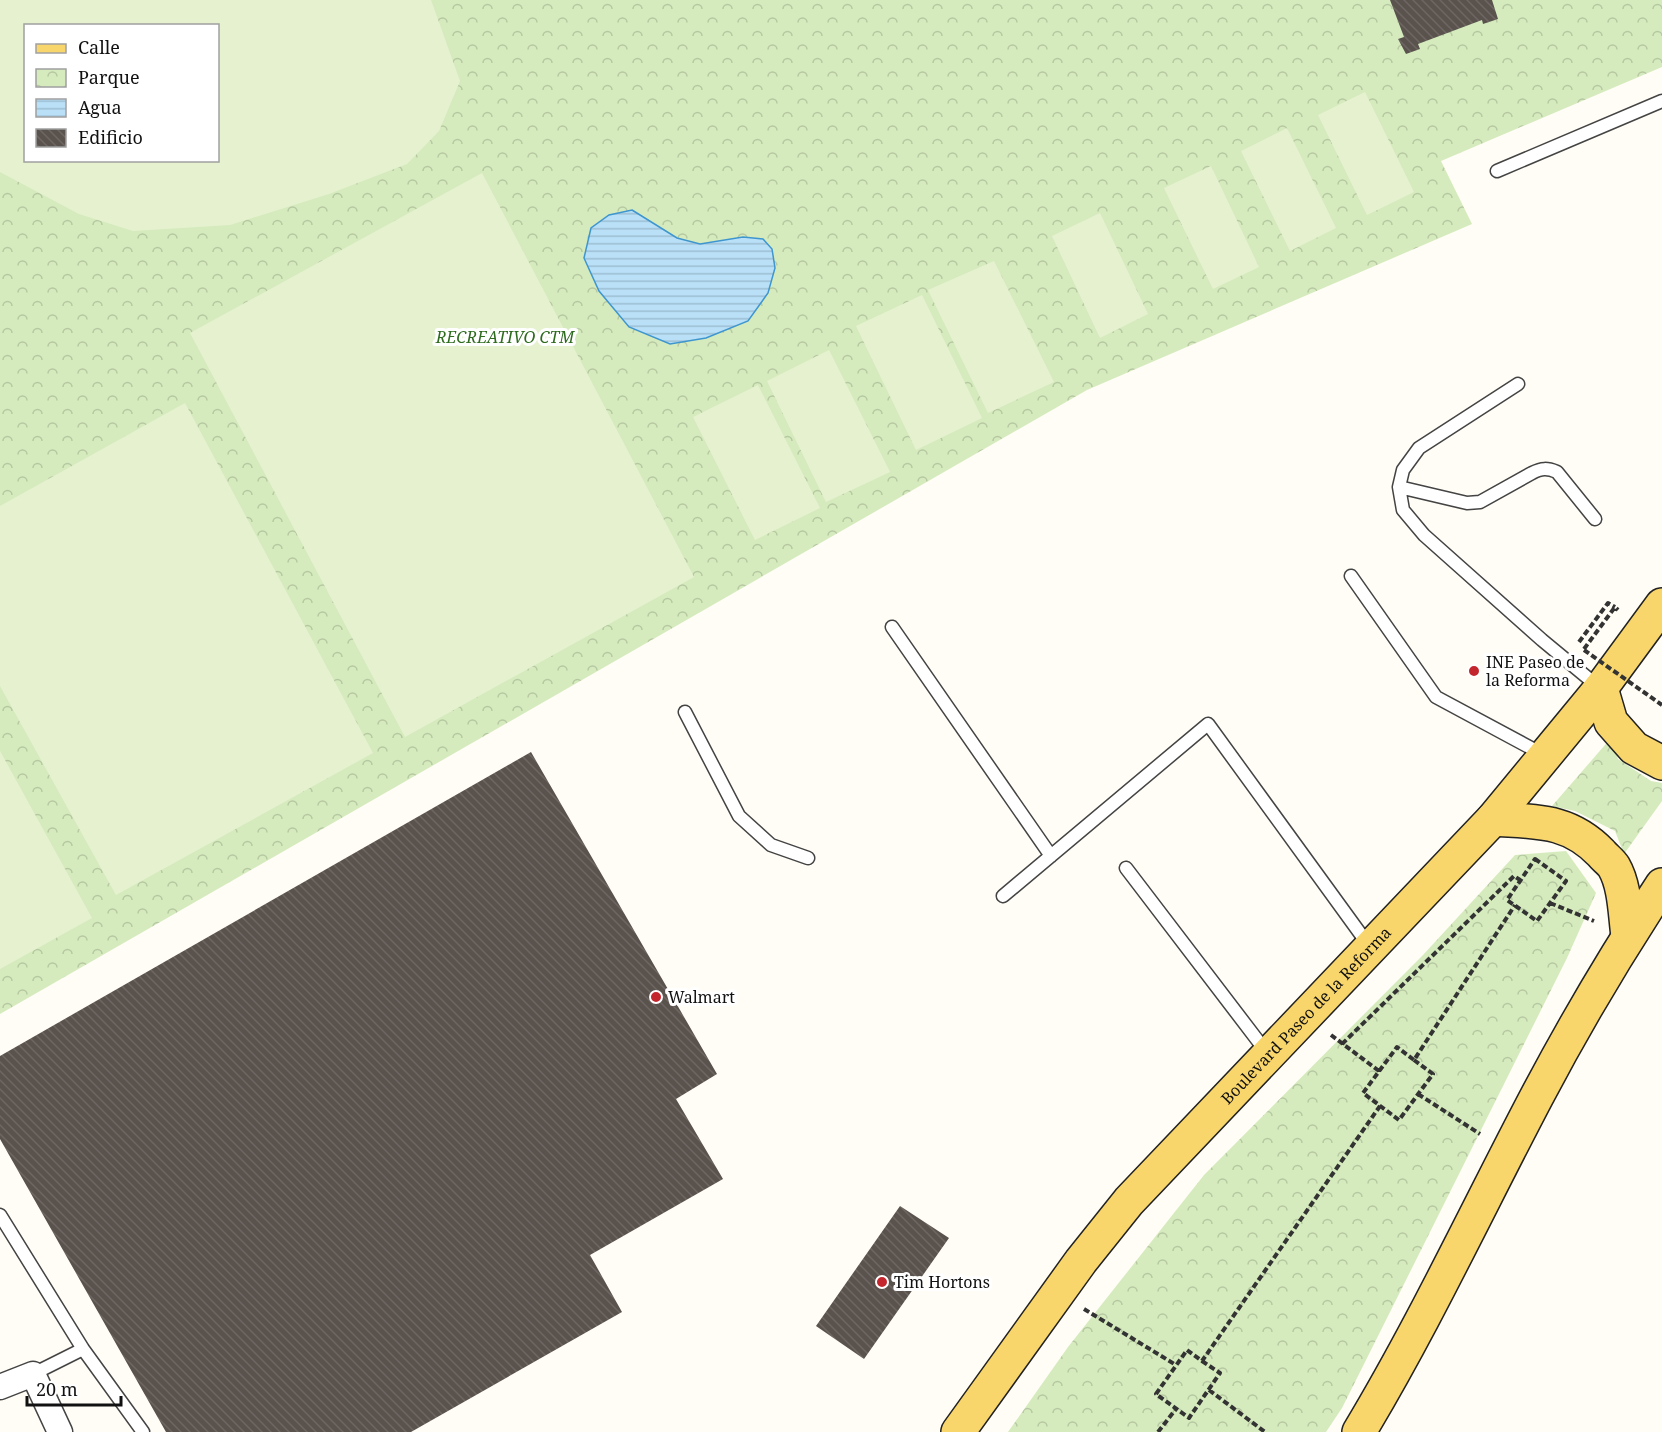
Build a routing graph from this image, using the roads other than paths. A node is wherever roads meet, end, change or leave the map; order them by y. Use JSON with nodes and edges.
{"nodes":[{"id":1,"x":1662,"y":101,"type":"edge"},
{"id":2,"x":1497,"y":171,"type":"dead end"},
{"id":3,"x":1518,"y":384,"type":"dead end"},
{"id":4,"x":1399,"y":488,"type":"junction"},
{"id":5,"x":1595,"y":519,"type":"dead end"},
{"id":6,"x":1351,"y":576,"type":"dead end"},
{"id":7,"x":1662,"y":604,"type":"edge"},
{"id":8,"x":892,"y":627,"type":"dead end"},
{"id":9,"x":1601,"y":688,"type":"junction"},
{"id":10,"x":685,"y":712,"type":"dead end"},
{"id":11,"x":1545,"y":756,"type":"junction"},
{"id":12,"x":1662,"y":763,"type":"edge"},
{"id":13,"x":1493,"y":819,"type":"junction"},
{"id":14,"x":1051,"y":856,"type":"junction"},
{"id":15,"x":808,"y":858,"type":"dead end"},
{"id":16,"x":1126,"y":868,"type":"dead end"},
{"id":17,"x":1662,"y":885,"type":"edge"},
{"id":18,"x":1003,"y":896,"type":"dead end"},
{"id":19,"x":1628,"y":936,"type":"junction"},
{"id":20,"x":1371,"y":948,"type":"junction"},
{"id":21,"x":1269,"y":1055,"type":"junction"},
{"id":22,"x":0,"y":1215,"type":"edge"},
{"id":23,"x":83,"y":1349,"type":"junction"},
{"id":24,"x":33,"y":1374,"type":"junction"},
{"id":25,"x":0,"y":1387,"type":"edge"},
{"id":26,"x":60,"y":1432,"type":"edge"},
{"id":27,"x":143,"y":1432,"type":"edge"},
{"id":28,"x":958,"y":1432,"type":"edge"},
{"id":29,"x":1359,"y":1432,"type":"edge"}],
"edges":[{"from":1,"to":2,"type":"lane"},
{"from":3,"to":4,"type":"lane"},
{"from":4,"to":5,"type":"lane"},
{"from":4,"to":9,"type":"lane"},
{"from":6,"to":11,"type":"lane"},
{"from":7,"to":9,"type":"main road","name":"Boulevard Paseo de la Reforma"},
{"from":8,"to":14,"type":"lane"},
{"from":9,"to":11,"type":"main road","name":"Boulevard Paseo de la Reforma"},
{"from":9,"to":12,"type":"main road"},
{"from":10,"to":15,"type":"lane"},
{"from":11,"to":13,"type":"main road","name":"Boulevard Paseo de la Reforma"},
{"from":13,"to":19,"type":"main road"},
{"from":13,"to":20,"type":"main road","name":"Boulevard Paseo de la Reforma"},
{"from":14,"to":18,"type":"lane"},
{"from":14,"to":20,"type":"lane"},
{"from":16,"to":21,"type":"lane"},
{"from":17,"to":19,"type":"main road"},
{"from":19,"to":29,"type":"main road"},
{"from":20,"to":21,"type":"main road","name":"Boulevard Paseo de la Reforma"},
{"from":21,"to":28,"type":"main road","name":"Boulevard Paseo de la Reforma"},
{"from":22,"to":23,"type":"lane"},
{"from":23,"to":24,"type":"lane"},
{"from":23,"to":27,"type":"lane"},
{"from":24,"to":25,"type":"street"},
{"from":24,"to":26,"type":"street"}]}
